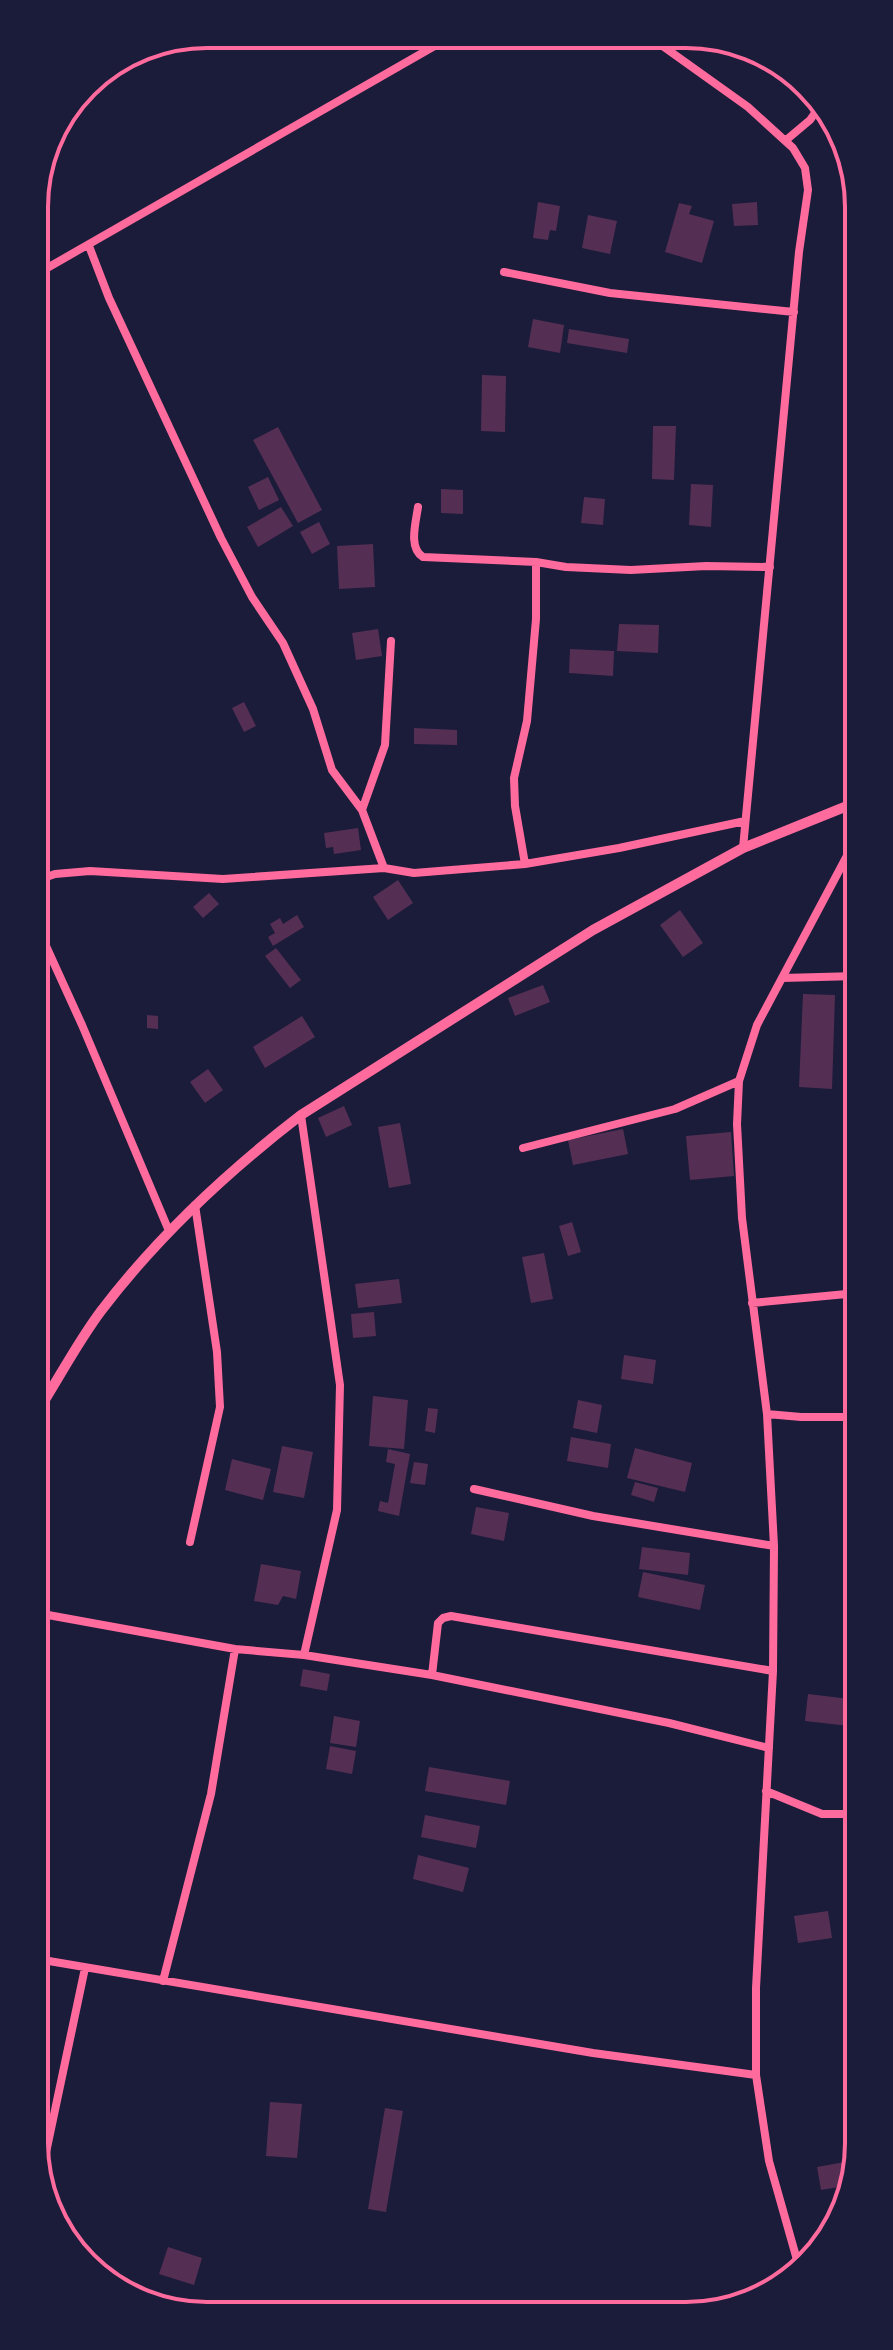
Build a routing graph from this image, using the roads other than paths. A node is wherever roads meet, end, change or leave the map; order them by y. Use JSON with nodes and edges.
{"nodes":[{"id":1,"x":431,"y":48,"type":"edge"},
{"id":2,"x":664,"y":48,"type":"edge"},
{"id":3,"x":814,"y":114,"type":"edge"},
{"id":4,"x":785,"y":141,"type":"junction"},
{"id":5,"x":89,"y":246,"type":"junction"},
{"id":6,"x":48,"y":265,"type":"edge"},
{"id":7,"x":504,"y":272,"type":"dead end"},
{"id":8,"x":794,"y":312,"type":"junction"},
{"id":9,"x":418,"y":507,"type":"dead end"},
{"id":10,"x":536,"y":562,"type":"junction"},
{"id":11,"x":770,"y":567,"type":"junction"},
{"id":12,"x":391,"y":641,"type":"dead end"},
{"id":13,"x":845,"y":807,"type":"edge"},
{"id":14,"x":362,"y":810,"type":"junction"},
{"id":15,"x":745,"y":821,"type":"junction"},
{"id":16,"x":743,"y":848,"type":"junction"},
{"id":17,"x":845,"y":860,"type":"edge"},
{"id":18,"x":525,"y":864,"type":"junction"},
{"id":19,"x":384,"y":868,"type":"junction"},
{"id":20,"x":48,"y":876,"type":"edge"},
{"id":21,"x":48,"y":950,"type":"edge"},
{"id":22,"x":845,"y":976,"type":"edge"},
{"id":23,"x":782,"y":978,"type":"junction"},
{"id":24,"x":739,"y":1081,"type":"junction"},
{"id":25,"x":301,"y":1115,"type":"junction"},
{"id":26,"x":523,"y":1148,"type":"dead end"},
{"id":27,"x":195,"y":1205,"type":"junction"},
{"id":28,"x":169,"y":1231,"type":"junction"},
{"id":29,"x":845,"y":1294,"type":"edge"},
{"id":30,"x":752,"y":1303,"type":"junction"},
{"id":31,"x":48,"y":1395,"type":"edge"},
{"id":32,"x":767,"y":1414,"type":"junction"},
{"id":33,"x":845,"y":1417,"type":"edge"},
{"id":34,"x":474,"y":1489,"type":"dead end"},
{"id":35,"x":190,"y":1542,"type":"dead end"},
{"id":36,"x":774,"y":1546,"type":"junction"},
{"id":37,"x":48,"y":1615,"type":"edge"},
{"id":38,"x":235,"y":1649,"type":"junction"},
{"id":39,"x":304,"y":1655,"type":"junction"},
{"id":40,"x":773,"y":1671,"type":"junction"},
{"id":41,"x":432,"y":1675,"type":"junction"},
{"id":42,"x":769,"y":1748,"type":"junction"},
{"id":43,"x":766,"y":1791,"type":"junction"},
{"id":44,"x":845,"y":1814,"type":"edge"},
{"id":45,"x":48,"y":1961,"type":"edge"},
{"id":46,"x":85,"y":1968,"type":"junction"},
{"id":47,"x":163,"y":1981,"type":"junction"},
{"id":48,"x":756,"y":2075,"type":"junction"},
{"id":49,"x":48,"y":2143,"type":"edge"},
{"id":50,"x":796,"y":2257,"type":"edge"}],
"edges":[{"from":1,"to":5,"type":"street"},
{"from":2,"to":4,"type":"street"},
{"from":3,"to":4,"type":"street"},
{"from":4,"to":8,"type":"street"},
{"from":5,"to":6,"type":"street"},
{"from":5,"to":14,"type":"street"},
{"from":7,"to":8,"type":"street"},
{"from":8,"to":11,"type":"street"},
{"from":9,"to":10,"type":"street"},
{"from":10,"to":11,"type":"street"},
{"from":10,"to":18,"type":"street"},
{"from":11,"to":15,"type":"street"},
{"from":12,"to":14,"type":"street"},
{"from":13,"to":16,"type":"street"},
{"from":14,"to":19,"type":"street"},
{"from":15,"to":16,"type":"street"},
{"from":15,"to":18,"type":"street"},
{"from":16,"to":25,"type":"street"},
{"from":17,"to":23,"type":"street"},
{"from":18,"to":19,"type":"street"},
{"from":19,"to":20,"type":"street"},
{"from":21,"to":28,"type":"street"},
{"from":22,"to":23,"type":"street"},
{"from":23,"to":24,"type":"street"},
{"from":24,"to":26,"type":"street"},
{"from":24,"to":30,"type":"street"},
{"from":25,"to":27,"type":"street"},
{"from":25,"to":39,"type":"street"},
{"from":27,"to":28,"type":"street"},
{"from":27,"to":35,"type":"street"},
{"from":28,"to":31,"type":"street"},
{"from":29,"to":30,"type":"street"},
{"from":30,"to":32,"type":"street"},
{"from":32,"to":33,"type":"street"},
{"from":32,"to":36,"type":"street"},
{"from":34,"to":36,"type":"street"},
{"from":36,"to":40,"type":"street"},
{"from":37,"to":38,"type":"street"},
{"from":38,"to":39,"type":"street"},
{"from":38,"to":47,"type":"street"},
{"from":39,"to":41,"type":"street"},
{"from":40,"to":41,"type":"street"},
{"from":40,"to":42,"type":"street"},
{"from":41,"to":42,"type":"street"},
{"from":42,"to":43,"type":"street"},
{"from":43,"to":44,"type":"street"},
{"from":43,"to":48,"type":"street"},
{"from":45,"to":46,"type":"street"},
{"from":46,"to":47,"type":"street"},
{"from":46,"to":49,"type":"street"},
{"from":47,"to":48,"type":"street"},
{"from":48,"to":50,"type":"street"}]}
